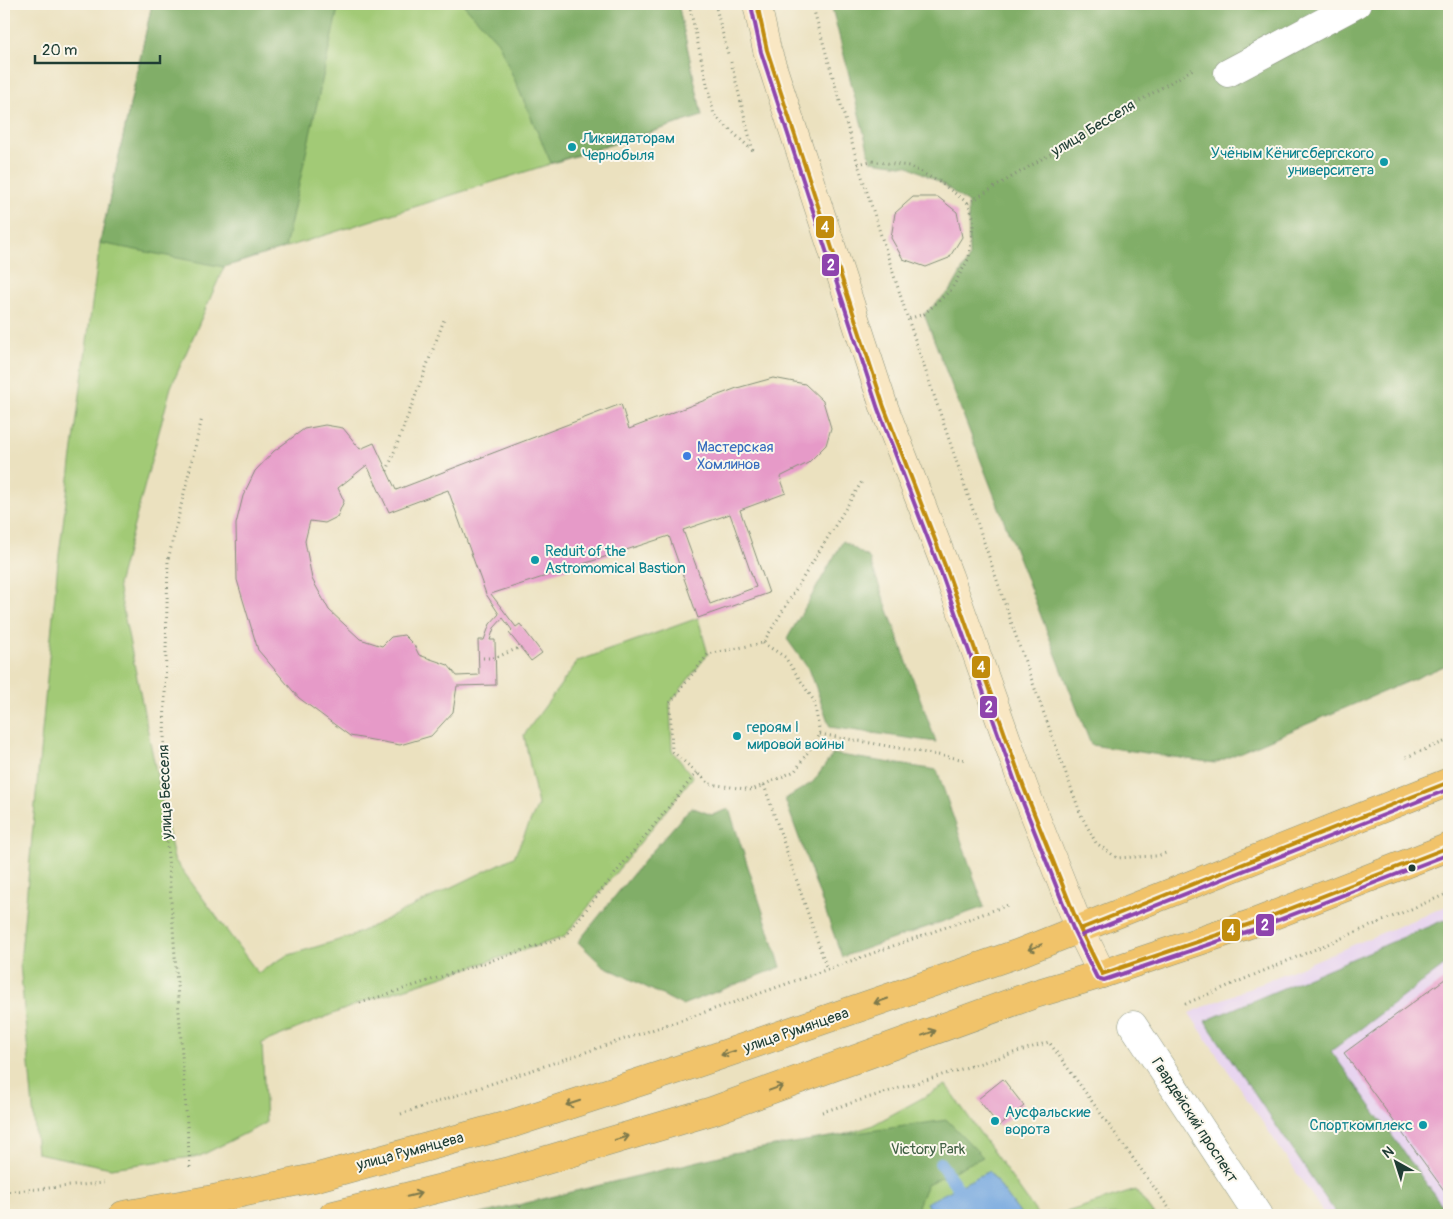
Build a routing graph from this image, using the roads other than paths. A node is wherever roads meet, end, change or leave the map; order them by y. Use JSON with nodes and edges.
{"nodes":[{"id":1,"x":757,"y":4,"type":"edge"},
{"id":2,"x":1357,"y":4,"type":"edge"},
{"id":3,"x":1228,"y":72,"type":"dead end"},
{"id":4,"x":1449,"y":782,"type":"edge"},
{"id":5,"x":1449,"y":847,"type":"edge"},
{"id":6,"x":1080,"y":929,"type":"junction"},
{"id":7,"x":1102,"y":974,"type":"junction"},
{"id":8,"x":1133,"y":1025,"type":"dead end"},
{"id":9,"x":123,"y":1215,"type":"edge"},
{"id":10,"x":333,"y":1215,"type":"edge"},
{"id":11,"x":1258,"y":1215,"type":"edge"}],
"edges":[{"from":1,"to":6,"type":"main road"},
{"from":2,"to":3,"type":"street"},
{"from":4,"to":6,"type":"main road","name":"улица Румянцева"},
{"from":5,"to":7,"type":"main road"},
{"from":6,"to":7,"type":"main road"},
{"from":6,"to":9,"type":"main road","name":"улица Румянцева","one_way":true},
{"from":10,"to":7,"type":"main road","one_way":true},
{"from":8,"to":11,"type":"street","name":"Гвардейский проспект"}]}
